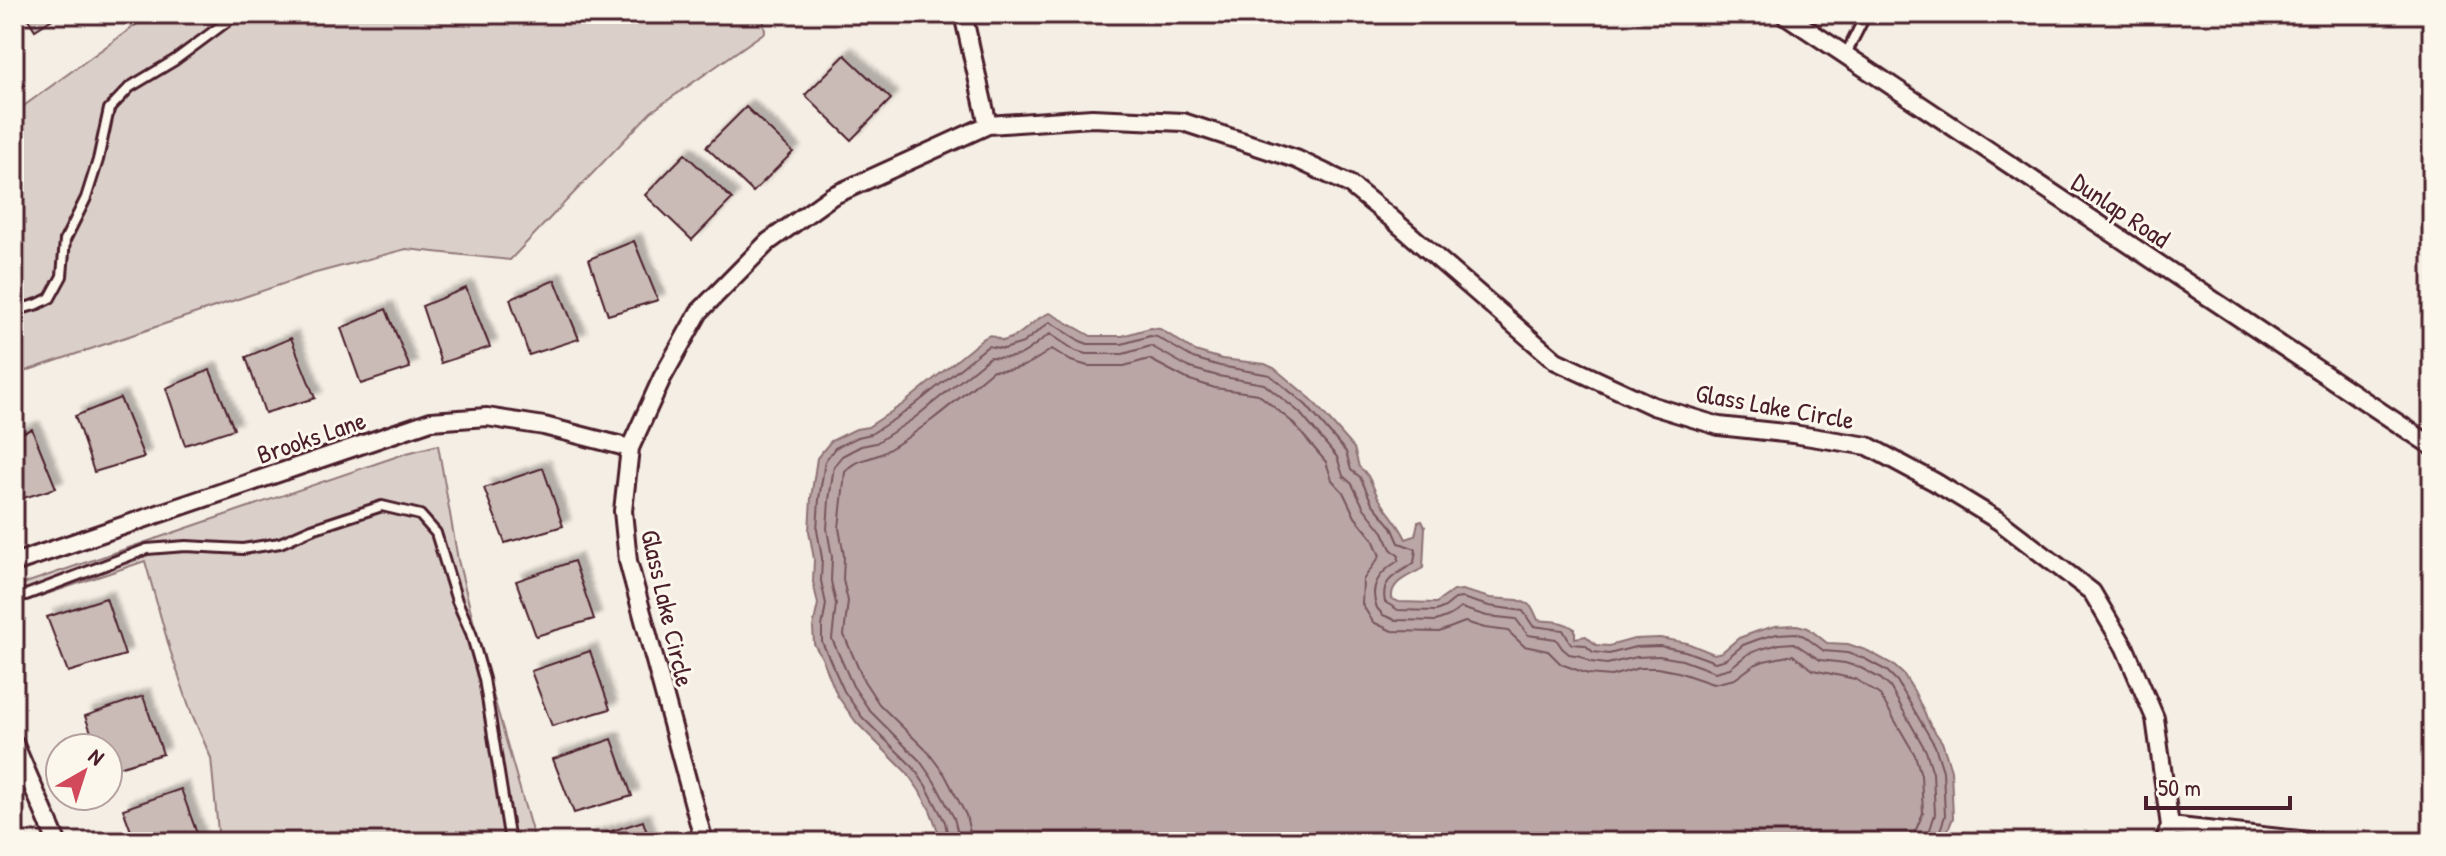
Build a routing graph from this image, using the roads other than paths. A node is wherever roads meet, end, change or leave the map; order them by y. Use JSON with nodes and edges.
{"nodes":[{"id":1,"x":237,"y":14,"type":"edge"},
{"id":2,"x":963,"y":14,"type":"edge"},
{"id":3,"x":1784,"y":14,"type":"edge"},
{"id":4,"x":1866,"y":14,"type":"edge"},
{"id":5,"x":1845,"y":55,"type":"junction"},
{"id":6,"x":988,"y":125,"type":"junction"},
{"id":7,"x":14,"y":311,"type":"edge"},
{"id":8,"x":2432,"y":446,"type":"edge"},
{"id":9,"x":630,"y":448,"type":"junction"},
{"id":10,"x":14,"y":563,"type":"edge"},
{"id":11,"x":14,"y":588,"type":"edge"},
{"id":12,"x":14,"y":743,"type":"edge"},
{"id":13,"x":2167,"y":834,"type":"edge"},
{"id":14,"x":57,"y":842,"type":"edge"},
{"id":15,"x":510,"y":842,"type":"edge"},
{"id":16,"x":704,"y":842,"type":"edge"},
{"id":17,"x":2318,"y":842,"type":"edge"}],
"edges":[{"from":1,"to":7,"type":"lane"},
{"from":2,"to":6,"type":"street"},
{"from":3,"to":5,"type":"street","name":"Dunlap Road"},
{"from":4,"to":5,"type":"lane"},
{"from":5,"to":8,"type":"street","name":"Dunlap Road"},
{"from":6,"to":9,"type":"street","name":"Glass Lake Circle"},
{"from":6,"to":13,"type":"street","name":"Glass Lake Circle"},
{"from":9,"to":10,"type":"street","name":"Brooks Lane"},
{"from":9,"to":16,"type":"street","name":"Glass Lake Circle"},
{"from":11,"to":15,"type":"lane"},
{"from":12,"to":14,"type":"street"},
{"from":13,"to":17,"type":"street"}]}
